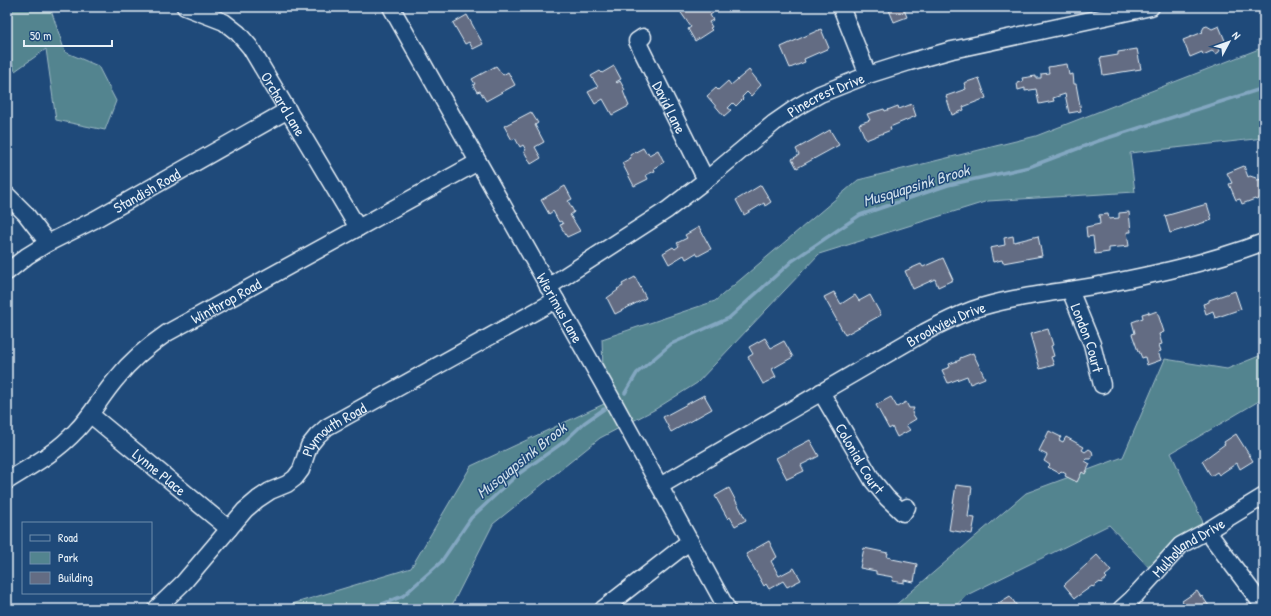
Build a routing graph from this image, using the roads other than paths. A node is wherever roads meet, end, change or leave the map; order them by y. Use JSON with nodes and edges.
{"nodes":[{"id":1,"x":185,"y":7,"type":"edge"},
{"id":2,"x":391,"y":7,"type":"edge"},
{"id":3,"x":841,"y":7,"type":"edge"},
{"id":4,"x":1151,"y":7,"type":"edge"},
{"id":5,"x":643,"y":37,"type":"dead end"},
{"id":6,"x":868,"y":75,"type":"junction"},
{"id":7,"x":288,"y":110,"type":"junction"},
{"id":8,"x":478,"y":162,"type":"junction"},
{"id":9,"x":706,"y":180,"type":"junction"},
{"id":10,"x":7,"y":195,"type":"edge"},
{"id":11,"x":358,"y":228,"type":"junction"},
{"id":12,"x":1264,"y":242,"type":"edge"},
{"id":13,"x":48,"y":244,"type":"junction"},
{"id":14,"x":7,"y":272,"type":"edge"},
{"id":15,"x":1070,"y":290,"type":"junction"},
{"id":16,"x":552,"y":293,"type":"junction"},
{"id":17,"x":1102,"y":385,"type":"dead end"},
{"id":18,"x":821,"y":392,"type":"junction"},
{"id":19,"x":91,"y":414,"type":"junction"},
{"id":20,"x":7,"y":481,"type":"edge"},
{"id":21,"x":660,"y":486,"type":"junction"},
{"id":22,"x":1264,"y":496,"type":"edge"},
{"id":23,"x":908,"y":507,"type":"dead end"},
{"id":24,"x":230,"y":529,"type":"junction"},
{"id":25,"x":1207,"y":531,"type":"junction"},
{"id":26,"x":690,"y":541,"type":"junction"},
{"id":27,"x":1264,"y":607,"type":"edge"},
{"id":28,"x":156,"y":609,"type":"edge"},
{"id":29,"x":604,"y":609,"type":"edge"},
{"id":30,"x":727,"y":609,"type":"edge"},
{"id":31,"x":1121,"y":609,"type":"edge"}],
"edges":[{"from":1,"to":7,"type":"street","name":"Orchard Lane"},
{"from":2,"to":8,"type":"street","name":"Wierimus Lane"},
{"from":3,"to":6,"type":"street"},
{"from":4,"to":6,"type":"street","name":"Pinecrest Drive"},
{"from":5,"to":9,"type":"street","name":"David Lane"},
{"from":6,"to":9,"type":"street","name":"Pinecrest Drive"},
{"from":7,"to":11,"type":"street","name":"Orchard Lane"},
{"from":7,"to":13,"type":"street","name":"Standish Road"},
{"from":8,"to":11,"type":"street","name":"Winthrop Road"},
{"from":8,"to":16,"type":"street","name":"Wierimus Lane"},
{"from":9,"to":16,"type":"street","name":"Pinecrest Drive"},
{"from":10,"to":13,"type":"street"},
{"from":11,"to":19,"type":"street","name":"Winthrop Road"},
{"from":12,"to":15,"type":"street","name":"Brookview Drive"},
{"from":13,"to":14,"type":"street","name":"Standish Road"},
{"from":15,"to":17,"type":"street","name":"London Court"},
{"from":15,"to":18,"type":"street","name":"Brookview Drive"},
{"from":16,"to":21,"type":"street","name":"Wierimus Lane"},
{"from":16,"to":24,"type":"street","name":"Plymouth Road"},
{"from":18,"to":21,"type":"street","name":"Brookview Drive"},
{"from":18,"to":23,"type":"street","name":"Colonial Court"},
{"from":19,"to":20,"type":"street","name":"Winthrop Road"},
{"from":19,"to":24,"type":"street","name":"Lynne Place"},
{"from":21,"to":26,"type":"street","name":"Wierimus Lane"},
{"from":22,"to":25,"type":"street","name":"Mulholland Drive"},
{"from":24,"to":28,"type":"street","name":"Plymouth Road"},
{"from":25,"to":27,"type":"street"},
{"from":25,"to":31,"type":"street","name":"Mulholland Drive"},
{"from":26,"to":29,"type":"street"},
{"from":26,"to":30,"type":"street","name":"Wierimus Lane"}]}
